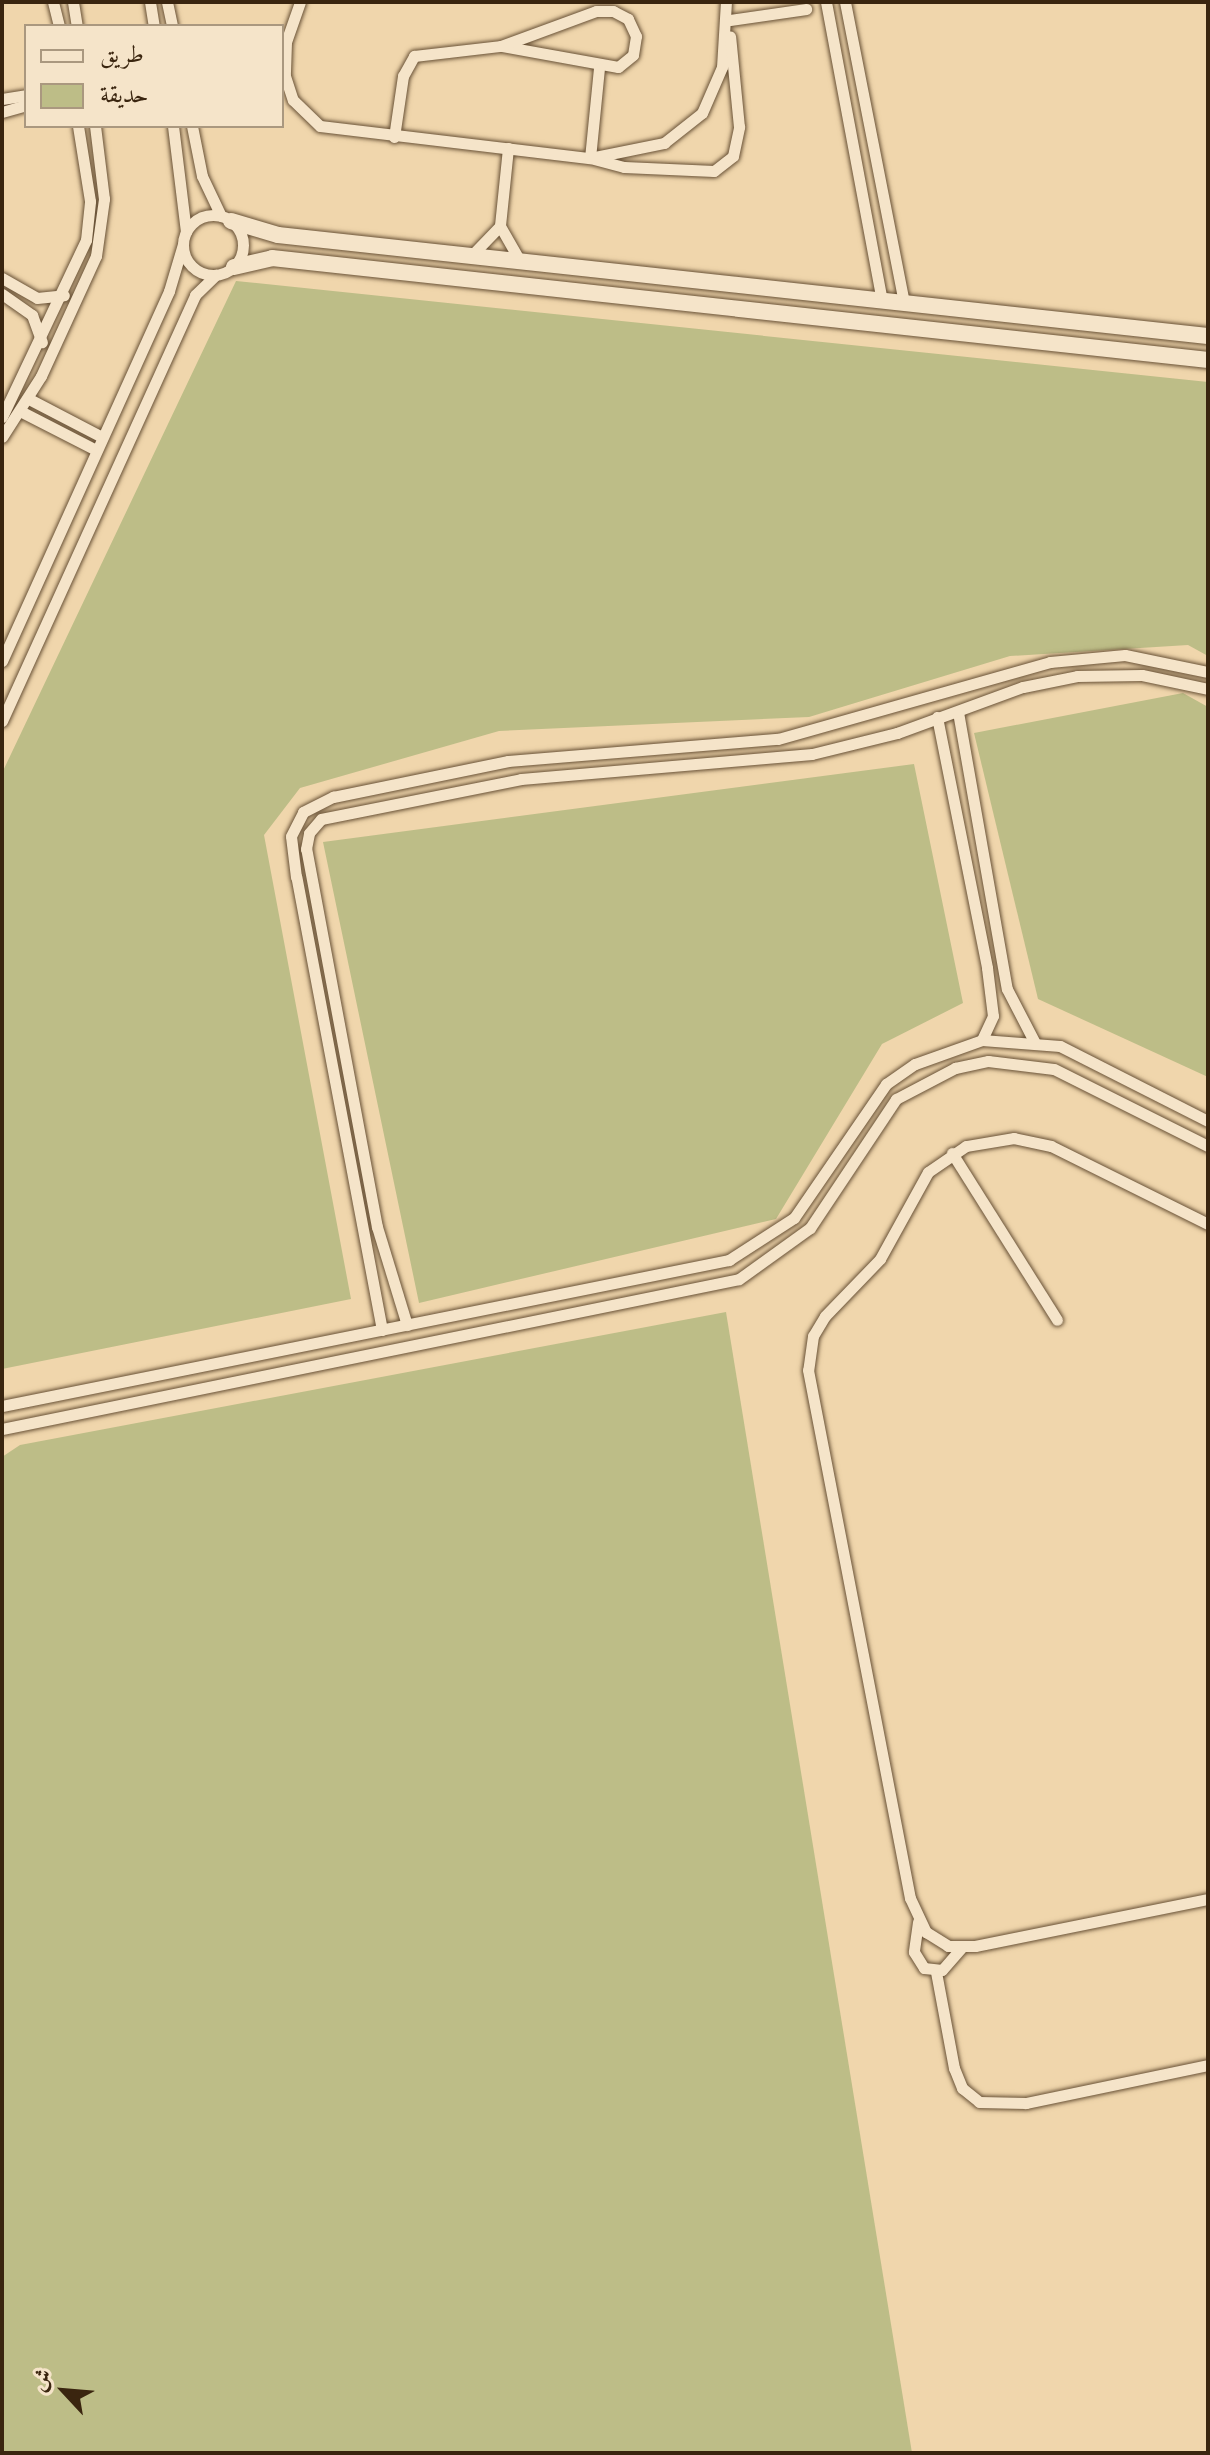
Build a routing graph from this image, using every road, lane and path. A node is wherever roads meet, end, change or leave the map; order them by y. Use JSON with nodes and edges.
{"nodes":[{"id":1,"x":53,"y":2,"type":"edge"},
{"id":2,"x":73,"y":2,"type":"edge"},
{"id":3,"x":150,"y":2,"type":"edge"},
{"id":4,"x":167,"y":2,"type":"edge"},
{"id":5,"x":300,"y":2,"type":"edge"},
{"id":6,"x":726,"y":2,"type":"edge"},
{"id":7,"x":826,"y":2,"type":"edge"},
{"id":8,"x":845,"y":2,"type":"edge"},
{"id":9,"x":806,"y":9,"type":"dead end"},
{"id":10,"x":58,"y":24,"type":"edge"},
{"id":11,"x":77,"y":24,"type":"edge"},
{"id":12,"x":154,"y":24,"type":"edge"},
{"id":13,"x":172,"y":24,"type":"edge"},
{"id":14,"x":729,"y":24,"type":"junction"},
{"id":15,"x":284,"y":43,"type":"edge"},
{"id":16,"x":501,"y":46,"type":"junction"},
{"id":17,"x":599,"y":68,"type":"junction"},
{"id":18,"x":24,"y":95,"type":"edge"},
{"id":19,"x":2,"y":99,"type":"edge"},
{"id":20,"x":24,"y":106,"type":"edge"},
{"id":21,"x":2,"y":112,"type":"edge"},
{"id":22,"x":78,"y":128,"type":"edge"},
{"id":23,"x":95,"y":128,"type":"edge"},
{"id":24,"x":173,"y":128,"type":"edge"},
{"id":25,"x":192,"y":128,"type":"edge"},
{"id":26,"x":394,"y":137,"type":"junction"},
{"id":27,"x":508,"y":148,"type":"junction"},
{"id":28,"x":590,"y":158,"type":"junction"},
{"id":29,"x":104,"y":199,"type":"junction"},
{"id":30,"x":90,"y":201,"type":"junction"},
{"id":31,"x":226,"y":218,"type":"junction"},
{"id":32,"x":500,"y":226,"type":"junction"},
{"id":33,"x":185,"y":238,"type":"junction"},
{"id":34,"x":471,"y":256,"type":"junction"},
{"id":35,"x":521,"y":261,"type":"junction"},
{"id":36,"x":234,"y":267,"type":"junction"},
{"id":37,"x":216,"y":275,"type":"junction"},
{"id":38,"x":2,"y":278,"type":"edge"},
{"id":39,"x":2,"y":294,"type":"edge"},
{"id":40,"x":64,"y":295,"type":"junction"},
{"id":41,"x":882,"y":301,"type":"junction"},
{"id":42,"x":904,"y":304,"type":"junction"},
{"id":43,"x":1208,"y":336,"type":"edge"},
{"id":44,"x":42,"y":342,"type":"junction"},
{"id":45,"x":1208,"y":360,"type":"edge"},
{"id":46,"x":29,"y":370,"type":"junction"},
{"id":47,"x":41,"y":376,"type":"junction"},
{"id":48,"x":29,"y":399,"type":"junction"},
{"id":49,"x":7,"y":402,"type":"edge"},
{"id":50,"x":22,"y":412,"type":"junction"},
{"id":51,"x":2,"y":417,"type":"edge"},
{"id":52,"x":2,"y":437,"type":"edge"},
{"id":53,"x":102,"y":437,"type":"junction"},
{"id":54,"x":96,"y":450,"type":"junction"},
{"id":55,"x":2,"y":661,"type":"edge"},
{"id":56,"x":1208,"y":672,"type":"edge"},
{"id":57,"x":1208,"y":689,"type":"edge"},
{"id":58,"x":958,"y":712,"type":"junction"},
{"id":59,"x":937,"y":717,"type":"junction"},
{"id":60,"x":2,"y":721,"type":"edge"},
{"id":61,"x":982,"y":1040,"type":"junction"},
{"id":62,"x":1034,"y":1041,"type":"junction"},
{"id":63,"x":1208,"y":1121,"type":"edge"},
{"id":64,"x":1208,"y":1146,"type":"edge"},
{"id":65,"x":952,"y":1153,"type":"junction"},
{"id":66,"x":1208,"y":1224,"type":"edge"},
{"id":67,"x":1057,"y":1320,"type":"dead end"},
{"id":68,"x":407,"y":1325,"type":"junction"},
{"id":69,"x":382,"y":1330,"type":"junction"},
{"id":70,"x":2,"y":1406,"type":"edge"},
{"id":71,"x":2,"y":1429,"type":"edge"},
{"id":72,"x":1208,"y":1899,"type":"edge"},
{"id":73,"x":918,"y":1922,"type":"junction"},
{"id":74,"x":961,"y":1948,"type":"junction"},
{"id":75,"x":936,"y":1972,"type":"junction"},
{"id":76,"x":1208,"y":2065,"type":"edge"}],
"edges":[{"from":1,"to":10,"type":"street"},
{"from":2,"to":11,"type":"street"},
{"from":3,"to":12,"type":"street"},
{"from":4,"to":13,"type":"street"},
{"from":5,"to":15,"type":"street"},
{"from":6,"to":14,"type":"street"},
{"from":7,"to":41,"type":"street"},
{"from":8,"to":42,"type":"street"},
{"from":9,"to":14,"type":"street"},
{"from":14,"to":28,"type":"street"},
{"from":14,"to":28,"type":"street"},
{"from":15,"to":26,"type":"street"},
{"from":16,"to":17,"type":"street"},
{"from":16,"to":17,"type":"street"},
{"from":16,"to":26,"type":"street"},
{"from":17,"to":28,"type":"street"},
{"from":18,"to":19,"type":"street"},
{"from":20,"to":21,"type":"street"},
{"from":22,"to":30,"type":"street"},
{"from":23,"to":29,"type":"street"},
{"from":24,"to":33,"type":"street"},
{"from":25,"to":31,"type":"street"},
{"from":26,"to":27,"type":"street"},
{"from":27,"to":28,"type":"street"},
{"from":27,"to":32,"type":"street"},
{"from":29,"to":30,"type":"street"},
{"from":29,"to":47,"type":"street"},
{"from":30,"to":40,"type":"street"},
{"from":31,"to":33,"type":"street"},
{"from":31,"to":34,"type":"street"},
{"from":31,"to":36,"type":"street"},
{"from":32,"to":34,"type":"street"},
{"from":32,"to":35,"type":"street"},
{"from":33,"to":37,"type":"street"},
{"from":33,"to":53,"type":"street"},
{"from":34,"to":35,"type":"street"},
{"from":35,"to":41,"type":"street"},
{"from":36,"to":37,"type":"street"},
{"from":36,"to":45,"type":"street"},
{"from":37,"to":60,"type":"street"},
{"from":38,"to":40,"type":"street"},
{"from":39,"to":44,"type":"street"},
{"from":40,"to":44,"type":"street"},
{"from":41,"to":42,"type":"street"},
{"from":42,"to":43,"type":"street"},
{"from":44,"to":46,"type":"street"},
{"from":46,"to":47,"type":"street"},
{"from":46,"to":49,"type":"street"},
{"from":47,"to":48,"type":"street"},
{"from":48,"to":50,"type":"street"},
{"from":48,"to":53,"type":"street"},
{"from":49,"to":51,"type":"street"},
{"from":50,"to":52,"type":"street"},
{"from":50,"to":54,"type":"street"},
{"from":53,"to":54,"type":"street"},
{"from":54,"to":55,"type":"street"},
{"from":56,"to":69,"type":"street"},
{"from":57,"to":58,"type":"street"},
{"from":58,"to":59,"type":"street"},
{"from":58,"to":62,"type":"street"},
{"from":59,"to":61,"type":"street"},
{"from":59,"to":68,"type":"street"},
{"from":61,"to":62,"type":"street"},
{"from":61,"to":68,"type":"street"},
{"from":62,"to":63,"type":"street"},
{"from":64,"to":71,"type":"street"},
{"from":65,"to":66,"type":"street"},
{"from":65,"to":67,"type":"street"},
{"from":65,"to":73,"type":"street"},
{"from":68,"to":69,"type":"street"},
{"from":69,"to":70,"type":"street"},
{"from":72,"to":74,"type":"street"},
{"from":73,"to":74,"type":"street"},
{"from":73,"to":75,"type":"street"},
{"from":74,"to":75,"type":"street"},
{"from":75,"to":76,"type":"street"}]}
